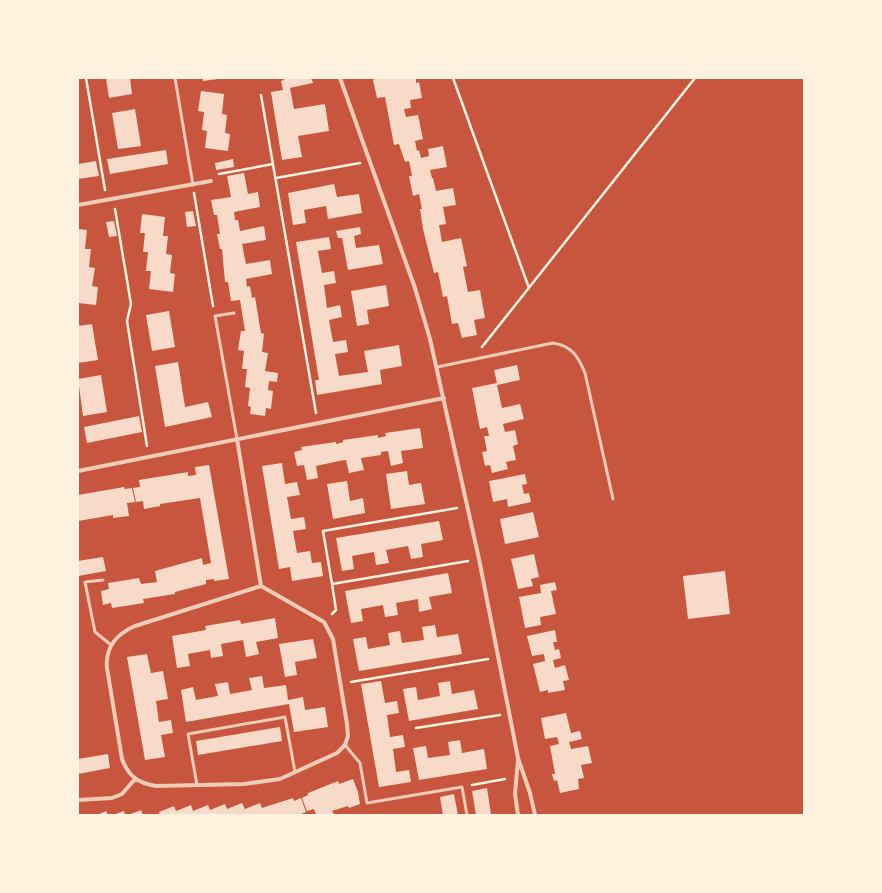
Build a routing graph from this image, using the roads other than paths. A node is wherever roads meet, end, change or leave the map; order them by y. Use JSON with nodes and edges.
{"nodes":[{"id":1,"x":175,"y":78,"type":"edge"},
{"id":2,"x":340,"y":78,"type":"edge"},
{"id":3,"x":211,"y":181,"type":"road end"},
{"id":4,"x":193,"y":185,"type":"junction"},
{"id":5,"x":78,"y":205,"type":"edge"},
{"id":6,"x":234,"y":313,"type":"dead end"},
{"id":7,"x":437,"y":367,"type":"junction"},
{"id":8,"x":444,"y":398,"type":"junction"},
{"id":9,"x":237,"y":439,"type":"junction"},
{"id":10,"x":78,"y":471,"type":"edge"},
{"id":11,"x":613,"y":499,"type":"dead end"},
{"id":12,"x":103,"y":580,"type":"dead end"},
{"id":13,"x":262,"y":586,"type":"junction"},
{"id":14,"x":110,"y":644,"type":"junction"},
{"id":15,"x":345,"y":745,"type":"junction"},
{"id":16,"x":518,"y":758,"type":"junction"},
{"id":17,"x":295,"y":772,"type":"junction"},
{"id":18,"x":135,"y":779,"type":"junction"},
{"id":19,"x":197,"y":785,"type":"junction"},
{"id":20,"x":78,"y":800,"type":"edge"},
{"id":21,"x":467,"y":815,"type":"edge"},
{"id":22,"x":518,"y":815,"type":"edge"},
{"id":23,"x":535,"y":815,"type":"edge"}],
"edges":[{"from":1,"to":4,"type":"lane"},
{"from":2,"to":7,"type":"street"},
{"from":3,"to":4,"type":"street"},
{"from":4,"to":5,"type":"street"},
{"from":6,"to":9,"type":"lane"},
{"from":7,"to":8,"type":"street"},
{"from":7,"to":11,"type":"lane"},
{"from":8,"to":9,"type":"street"},
{"from":8,"to":16,"type":"street"},
{"from":9,"to":10,"type":"street"},
{"from":9,"to":13,"type":"street"},
{"from":12,"to":14,"type":"lane"},
{"from":13,"to":14,"type":"street"},
{"from":13,"to":15,"type":"street"},
{"from":14,"to":18,"type":"street"},
{"from":15,"to":17,"type":"street"},
{"from":15,"to":21,"type":"lane"},
{"from":16,"to":22,"type":"street"},
{"from":16,"to":23,"type":"street"},
{"from":17,"to":19,"type":"street"},
{"from":17,"to":19,"type":"lane"},
{"from":18,"to":19,"type":"street"},
{"from":18,"to":20,"type":"street"}]}
